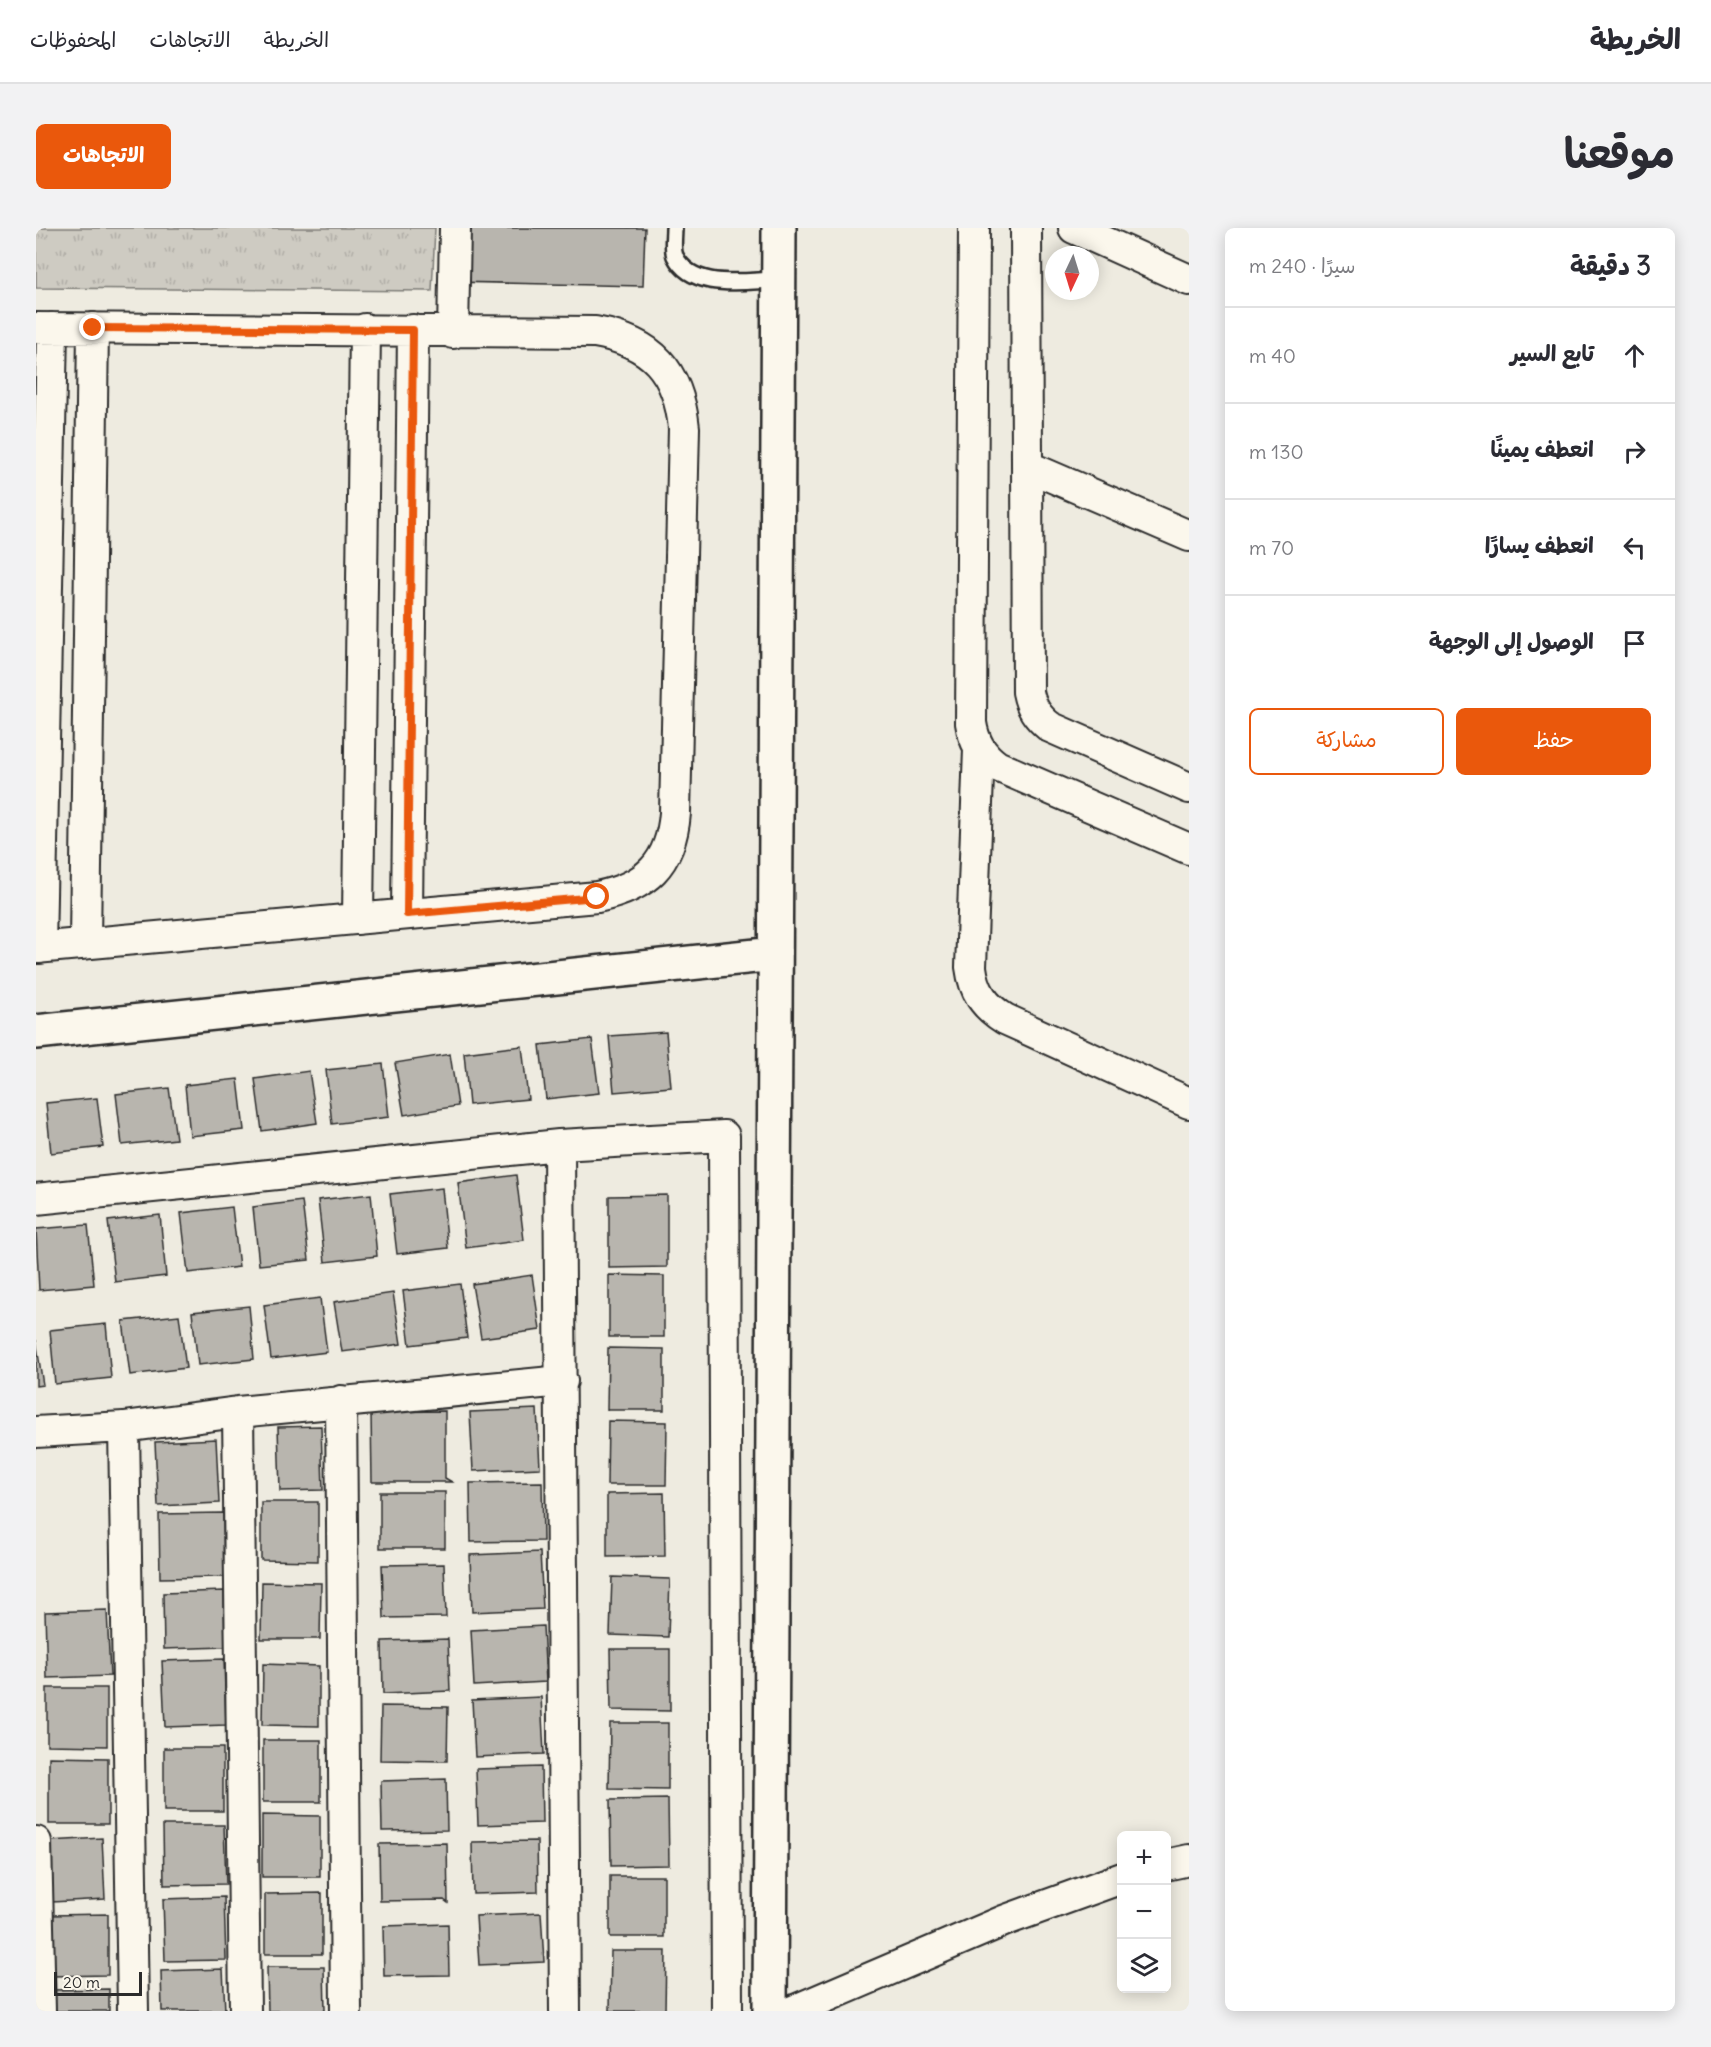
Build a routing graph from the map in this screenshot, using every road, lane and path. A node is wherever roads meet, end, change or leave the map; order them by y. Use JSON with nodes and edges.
{"nodes":[{"id":1,"x":455,"y":228,"type":"edge"},
{"id":2,"x":674,"y":228,"type":"edge"},
{"id":3,"x":779,"y":228,"type":"edge"},
{"id":4,"x":974,"y":228,"type":"edge"},
{"id":5,"x":1026,"y":228,"type":"edge"},
{"id":6,"x":1074,"y":228,"type":"edge"},
{"id":7,"x":779,"y":280,"type":"junction"},
{"id":8,"x":1189,"y":280,"type":"edge"},
{"id":9,"x":44,"y":328,"type":"edge"},
{"id":10,"x":93,"y":328,"type":"junction"},
{"id":11,"x":365,"y":329,"type":"junction"},
{"id":12,"x":413,"y":330,"type":"junction"},
{"id":13,"x":453,"y":333,"type":"junction"},
{"id":14,"x":1029,"y":467,"type":"junction"},
{"id":15,"x":1189,"y":536,"type":"edge"},
{"id":16,"x":979,"y":749,"type":"junction"},
{"id":17,"x":1189,"y":788,"type":"edge"},
{"id":18,"x":1189,"y":849,"type":"edge"},
{"id":19,"x":407,"y":914,"type":"junction"},
{"id":20,"x":358,"y":919,"type":"junction"},
{"id":21,"x":85,"y":943,"type":"junction"},
{"id":22,"x":38,"y":948,"type":"edge"},
{"id":23,"x":774,"y":954,"type":"junction"},
{"id":24,"x":36,"y":1032,"type":"edge"},
{"id":25,"x":1189,"y":1102,"type":"edge"},
{"id":26,"x":559,"y":1145,"type":"junction"},
{"id":27,"x":36,"y":1199,"type":"edge"},
{"id":28,"x":562,"y":1381,"type":"junction"},
{"id":29,"x":341,"y":1401,"type":"junction"},
{"id":30,"x":238,"y":1412,"type":"junction"},
{"id":31,"x":124,"y":1427,"type":"junction"},
{"id":32,"x":36,"y":1432,"type":"edge"},
{"id":33,"x":36,"y":1842,"type":"edge"},
{"id":34,"x":1189,"y":1860,"type":"edge"},
{"id":35,"x":1171,"y":1864,"type":"edge"},
{"id":36,"x":1117,"y":1880,"type":"edge"},
{"id":37,"x":40,"y":2011,"type":"edge"},
{"id":38,"x":133,"y":2011,"type":"edge"},
{"id":39,"x":245,"y":2011,"type":"edge"},
{"id":40,"x":346,"y":2011,"type":"edge"},
{"id":41,"x":565,"y":2011,"type":"edge"},
{"id":42,"x":727,"y":2011,"type":"edge"},
{"id":43,"x":770,"y":2011,"type":"edge"},
{"id":44,"x":793,"y":2011,"type":"edge"}],
"edges":[{"from":1,"to":13,"type":"street"},
{"from":2,"to":7,"type":"lane"},
{"from":3,"to":7,"type":"street"},
{"from":4,"to":16,"type":"street"},
{"from":5,"to":14,"type":"street"},
{"from":6,"to":8,"type":"street"},
{"from":7,"to":23,"type":"street"},
{"from":9,"to":10,"type":"street"},
{"from":9,"to":22,"type":"street"},
{"from":10,"to":11,"type":"street"},
{"from":10,"to":21,"type":"street"},
{"from":11,"to":12,"type":"street"},
{"from":11,"to":20,"type":"street"},
{"from":12,"to":13,"type":"street"},
{"from":12,"to":19,"type":"street"},
{"from":13,"to":19,"type":"street"},
{"from":14,"to":15,"type":"street"},
{"from":14,"to":17,"type":"street"},
{"from":16,"to":18,"type":"street"},
{"from":16,"to":25,"type":"street"},
{"from":19,"to":20,"type":"street"},
{"from":20,"to":21,"type":"street"},
{"from":21,"to":22,"type":"street"},
{"from":23,"to":24,"type":"street"},
{"from":23,"to":43,"type":"street"},
{"from":26,"to":27,"type":"street"},
{"from":26,"to":28,"type":"street"},
{"from":26,"to":42,"type":"street"},
{"from":28,"to":29,"type":"street"},
{"from":28,"to":41,"type":"street"},
{"from":29,"to":30,"type":"street"},
{"from":29,"to":40,"type":"street"},
{"from":30,"to":31,"type":"street"},
{"from":30,"to":39,"type":"street"},
{"from":31,"to":32,"type":"street"},
{"from":31,"to":38,"type":"street"},
{"from":33,"to":37,"type":"street"},
{"from":34,"to":35,"type":"street"},
{"from":36,"to":44,"type":"street"}]}
